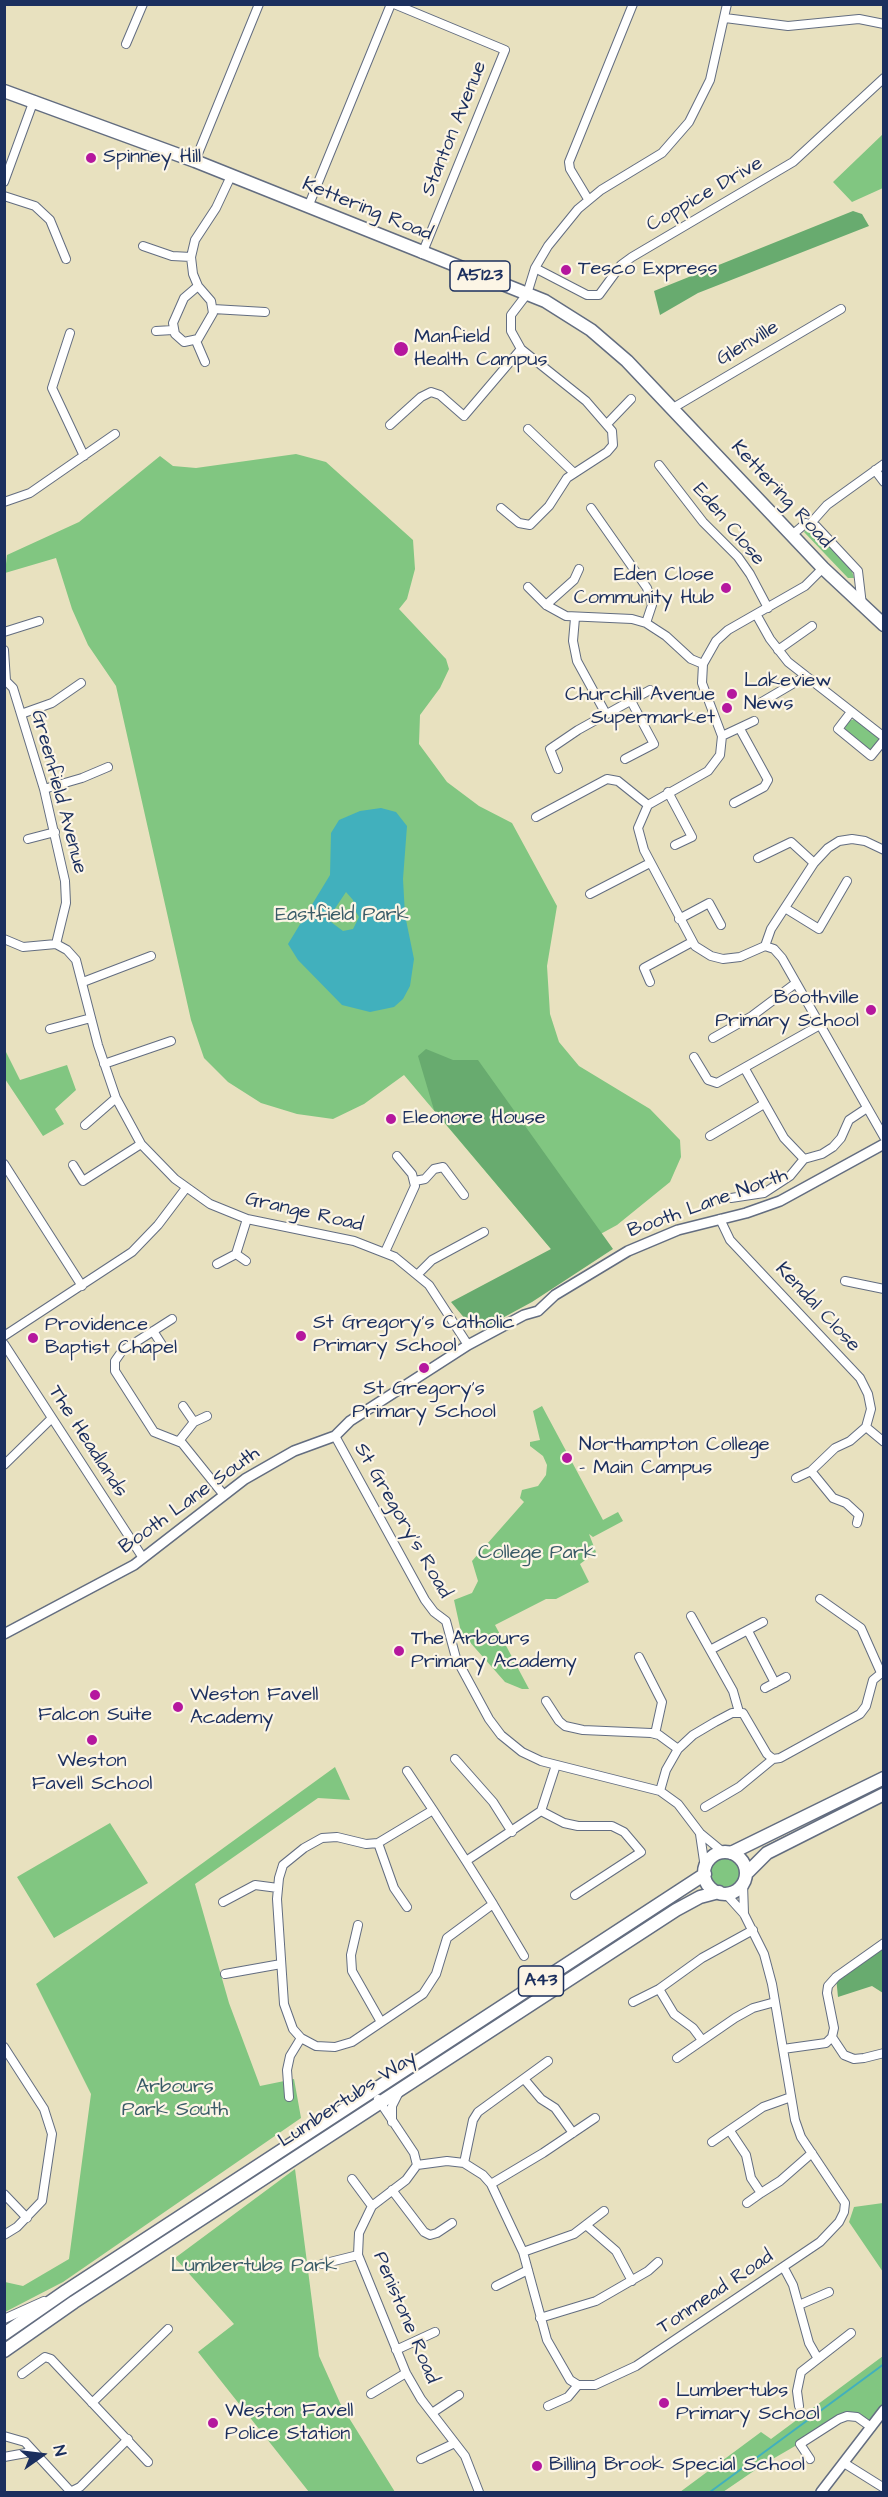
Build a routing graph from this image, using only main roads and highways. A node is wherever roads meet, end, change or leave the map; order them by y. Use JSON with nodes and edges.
{"nodes":[{"id":1,"x":4,"y":91,"type":"edge"},
{"id":2,"x":884,"y":625,"type":"edge"},
{"id":3,"x":884,"y":1778,"type":"edge"},
{"id":4,"x":884,"y":1794,"type":"edge"},
{"id":5,"x":727,"y":1853,"type":"junction"},
{"id":6,"x":705,"y":1871,"type":"junction"},
{"id":7,"x":744,"y":1879,"type":"junction"},
{"id":8,"x":722,"y":1893,"type":"junction"},
{"id":9,"x":4,"y":2334,"type":"edge"},
{"id":10,"x":4,"y":2351,"type":"edge"}],
"edges":[{"from":1,"to":2,"type":"main road","name":"Kettering Road","number":"A5123"},
{"from":3,"to":5,"type":"main road","number":"A43"},
{"from":4,"to":7,"type":"main road","number":"A43"},
{"from":5,"to":6,"type":"main road","number":"A43"},
{"from":5,"to":7,"type":"main road"},
{"from":6,"to":8,"type":"main road"},
{"from":6,"to":9,"type":"main road","name":"Lumbertubs Way","number":"A43"},
{"from":7,"to":8,"type":"main road","number":"A43"},
{"from":8,"to":10,"type":"main road","name":"Lumbertubs Way","number":"A43"}]}
